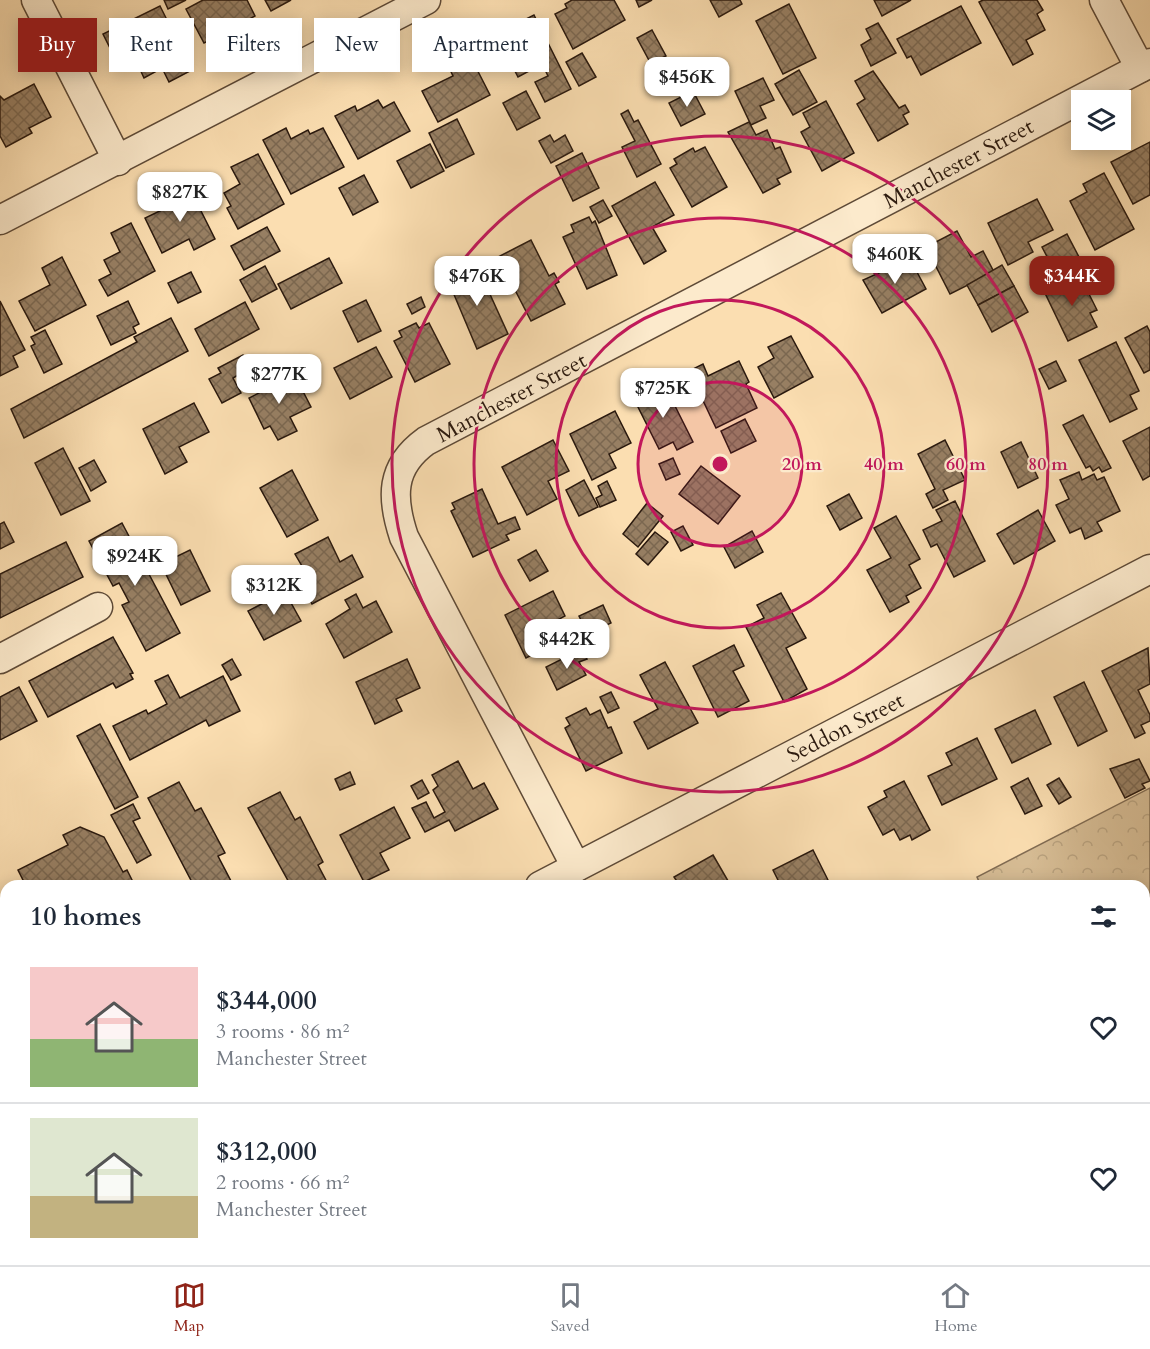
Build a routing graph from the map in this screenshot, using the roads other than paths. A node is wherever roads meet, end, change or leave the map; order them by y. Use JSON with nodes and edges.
{"nodes":[{"id":1,"x":36,"y":0,"type":"edge"},
{"id":2,"x":426,"y":0,"type":"edge"},
{"id":3,"x":1104,"y":0,"type":"edge"},
{"id":4,"x":1145,"y":66,"type":"edge"},
{"id":5,"x":118,"y":161,"type":"junction"},
{"id":6,"x":0,"y":220,"type":"edge"},
{"id":7,"x":1150,"y":569,"type":"edge"},
{"id":8,"x":98,"y":607,"type":"dead end"},
{"id":9,"x":0,"y":659,"type":"edge"},
{"id":10,"x":576,"y":867,"type":"junction"},
{"id":11,"x":551,"y":880,"type":"edge"}],
"edges":[{"from":1,"to":5,"type":"street"},
{"from":2,"to":5,"type":"street"},
{"from":3,"to":4,"type":"street"},
{"from":4,"to":10,"type":"street","name":"Manchester Street"},
{"from":5,"to":6,"type":"street"},
{"from":7,"to":10,"type":"street","name":"Seddon Street"},
{"from":8,"to":9,"type":"street"},
{"from":10,"to":11,"type":"street","name":"Seddon Street"}]}
